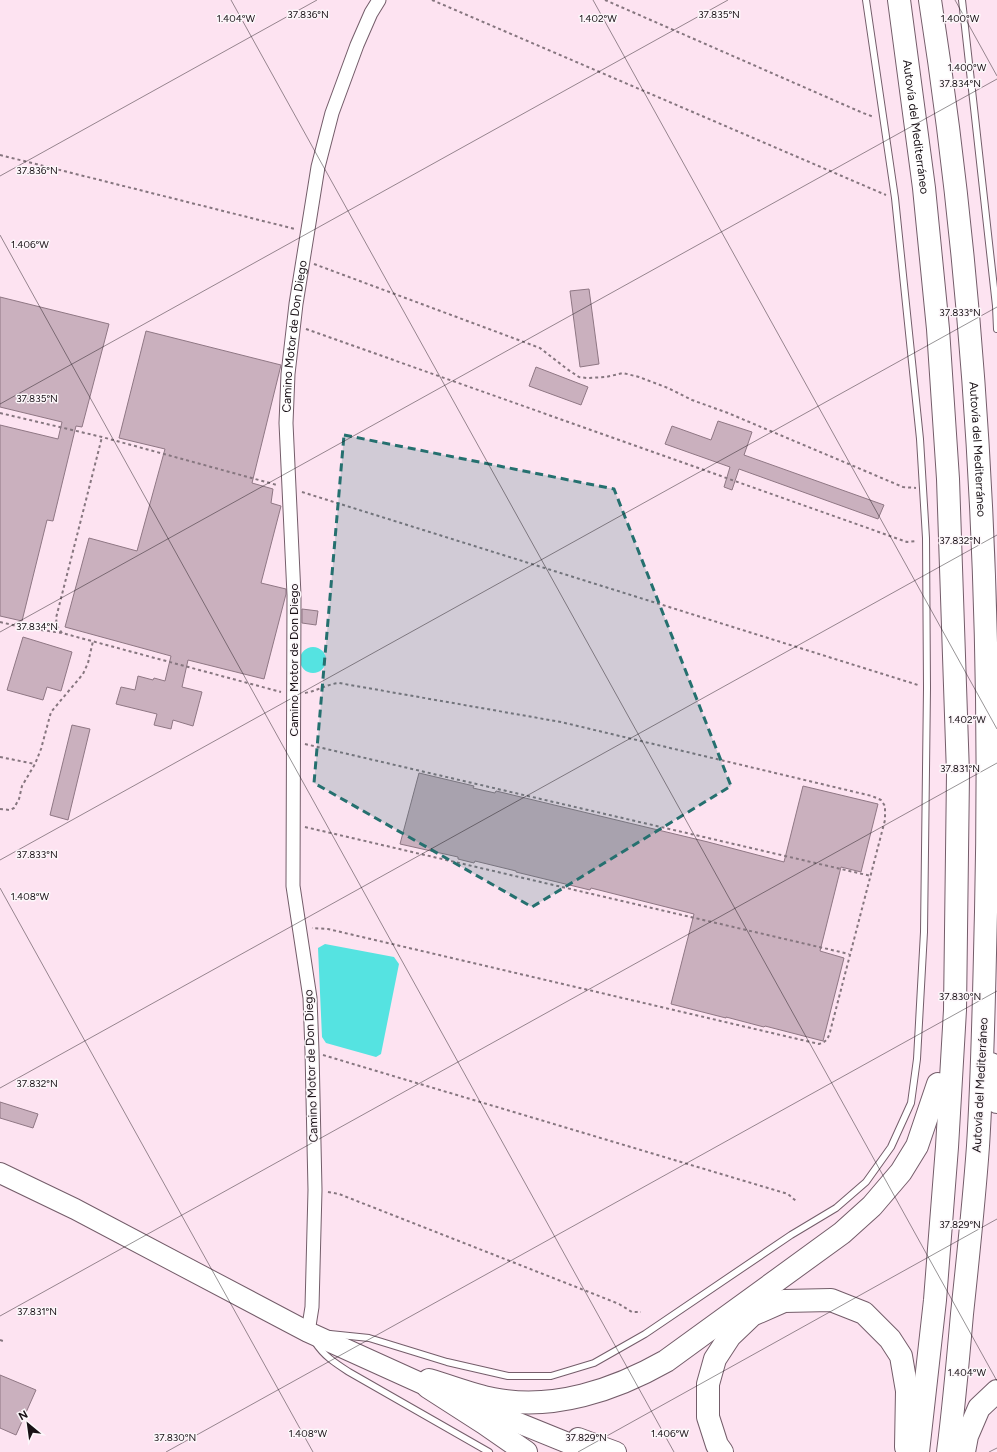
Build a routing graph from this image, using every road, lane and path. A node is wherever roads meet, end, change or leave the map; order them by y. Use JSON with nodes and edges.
{"nodes":[{"id":1,"x":380,"y":0,"type":"edge"},
{"id":2,"x":432,"y":0,"type":"edge"},
{"id":3,"x":605,"y":0,"type":"edge"},
{"id":4,"x":866,"y":0,"type":"edge"},
{"id":5,"x":899,"y":0,"type":"edge"},
{"id":6,"x":930,"y":0,"type":"edge"},
{"id":7,"x":962,"y":0,"type":"edge"},
{"id":8,"x":884,"y":120,"type":"junction"},
{"id":9,"x":0,"y":155,"type":"edge"},
{"id":10,"x":895,"y":198,"type":"junction"},
{"id":11,"x":307,"y":232,"type":"junction"},
{"id":12,"x":303,"y":259,"type":"junction"},
{"id":13,"x":294,"y":325,"type":"junction"},
{"id":14,"x":997,"y":329,"type":"edge"},
{"id":15,"x":0,"y":413,"type":"edge"},
{"id":16,"x":102,"y":437,"type":"junction"},
{"id":17,"x":290,"y":488,"type":"junction"},
{"id":18,"x":923,"y":489,"type":"junction"},
{"id":19,"x":926,"y":540,"type":"junction"},
{"id":20,"x":0,"y":622,"type":"edge"},
{"id":21,"x":62,"y":633,"type":"junction"},
{"id":22,"x":93,"y":641,"type":"junction"},
{"id":23,"x":954,"y":657,"type":"junction"},
{"id":24,"x":927,"y":688,"type":"junction"},
{"id":25,"x":294,"y":695,"type":"junction"},
{"id":26,"x":294,"y":742,"type":"junction"},
{"id":27,"x":0,"y":756,"type":"edge"},
{"id":28,"x":35,"y":764,"type":"junction"},
{"id":29,"x":0,"y":809,"type":"edge"},
{"id":30,"x":293,"y":824,"type":"junction"},
{"id":31,"x":871,"y":876,"type":"junction"},
{"id":32,"x":299,"y":930,"type":"junction"},
{"id":33,"x":849,"y":954,"type":"junction"},
{"id":34,"x":984,"y":1018,"type":"junction"},
{"id":35,"x":312,"y":1051,"type":"junction"},
{"id":36,"x":938,"y":1084,"type":"junction"},
{"id":37,"x":997,"y":1102,"type":"edge"},
{"id":38,"x":0,"y":1173,"type":"edge"},
{"id":39,"x":315,"y":1190,"type":"junction"},
{"id":40,"x":796,"y":1201,"type":"dead end"},
{"id":41,"x":641,"y":1312,"type":"dead end"},
{"id":42,"x":308,"y":1332,"type":"junction"},
{"id":43,"x":0,"y":1340,"type":"edge"},
{"id":44,"x":3,"y":1341,"type":"dead end"},
{"id":45,"x":427,"y":1383,"type":"junction"},
{"id":46,"x":997,"y":1391,"type":"edge"},
{"id":47,"x":489,"y":1452,"type":"edge"},
{"id":48,"x":526,"y":1452,"type":"edge"},
{"id":49,"x":590,"y":1452,"type":"edge"},
{"id":50,"x":616,"y":1452,"type":"edge"},
{"id":51,"x":722,"y":1452,"type":"edge"},
{"id":52,"x":907,"y":1452,"type":"edge"},
{"id":53,"x":918,"y":1452,"type":"edge"},
{"id":54,"x":948,"y":1452,"type":"edge"},
{"id":55,"x":964,"y":1452,"type":"edge"}],
"edges":[{"from":1,"to":11,"type":"street","name":"Camino Motor de Don Diego"},
{"from":2,"to":10,"type":"path"},
{"from":3,"to":8,"type":"path"},
{"from":4,"to":8,"type":"lane"},
{"from":5,"to":23,"type":"highway","name":"Autovía del Mediterráneo"},
{"from":6,"to":34,"type":"highway","name":"Autovía del Mediterráneo"},
{"from":7,"to":14,"type":"lane"},
{"from":8,"to":10,"type":"lane"},
{"from":9,"to":11,"type":"path"},
{"from":10,"to":18,"type":"lane"},
{"from":11,"to":12,"type":"street","name":"Camino Motor de Don Diego"},
{"from":12,"to":13,"type":"street","name":"Camino Motor de Don Diego"},
{"from":12,"to":18,"type":"path"},
{"from":13,"to":17,"type":"street","name":"Camino Motor de Don Diego"},
{"from":13,"to":19,"type":"path"},
{"from":15,"to":16,"type":"path"},
{"from":16,"to":17,"type":"path"},
{"from":16,"to":21,"type":"path"},
{"from":17,"to":24,"type":"path"},
{"from":17,"to":25,"type":"street","name":"Camino Motor de Don Diego"},
{"from":18,"to":19,"type":"lane"},
{"from":19,"to":24,"type":"lane"},
{"from":20,"to":21,"type":"path"},
{"from":21,"to":22,"type":"path"},
{"from":22,"to":25,"type":"path"},
{"from":22,"to":28,"type":"path"},
{"from":23,"to":36,"type":"highway"},
{"from":23,"to":53,"type":"highway","name":"Autovía del Mediterráneo"},
{"from":24,"to":42,"type":"lane"},
{"from":25,"to":26,"type":"street","name":"Camino Motor de Don Diego"},
{"from":25,"to":31,"type":"path"},
{"from":26,"to":30,"type":"street","name":"Camino Motor de Don Diego"},
{"from":26,"to":31,"type":"path"},
{"from":27,"to":28,"type":"path"},
{"from":28,"to":29,"type":"path"},
{"from":30,"to":32,"type":"street","name":"Camino Motor de Don Diego"},
{"from":30,"to":33,"type":"path"},
{"from":31,"to":33,"type":"path"},
{"from":32,"to":33,"type":"path"},
{"from":32,"to":35,"type":"street","name":"Camino Motor de Don Diego"},
{"from":34,"to":37,"type":"highway"},
{"from":34,"to":54,"type":"highway","name":"Autovía del Mediterráneo"},
{"from":35,"to":39,"type":"street","name":"Camino Motor de Don Diego"},
{"from":35,"to":40,"type":"path"},
{"from":36,"to":45,"type":"highway"},
{"from":36,"to":52,"type":"highway"},
{"from":38,"to":42,"type":"main road"},
{"from":39,"to":41,"type":"path"},
{"from":39,"to":42,"type":"street","name":"Camino Motor de Don Diego"},
{"from":42,"to":45,"type":"main road"},
{"from":42,"to":47,"type":"lane"},
{"from":43,"to":44,"type":"path"},
{"from":45,"to":48,"type":"highway"},
{"from":45,"to":49,"type":"main road"},
{"from":45,"to":50,"type":"main road"},
{"from":46,"to":55,"type":"highway"},
{"from":51,"to":52,"type":"highway"}]}
